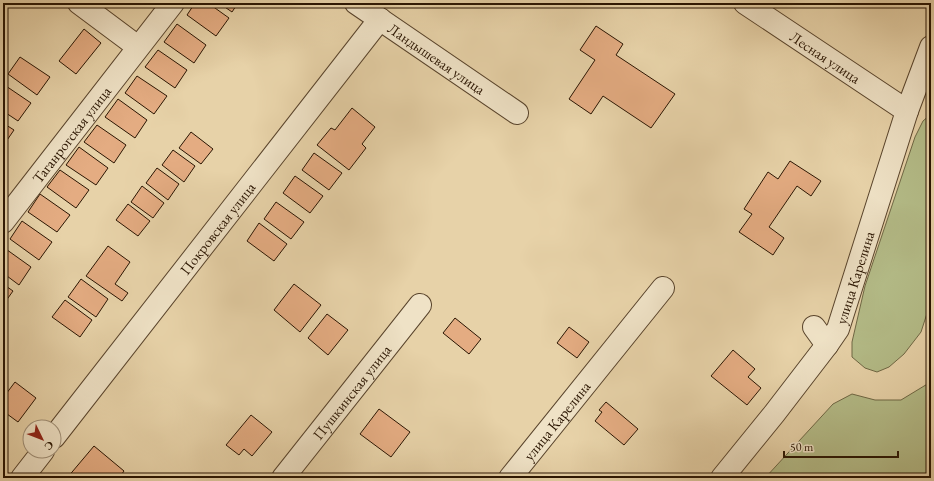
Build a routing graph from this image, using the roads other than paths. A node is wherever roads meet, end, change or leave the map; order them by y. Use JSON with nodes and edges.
{"nodes":[{"id":1,"x":79,"y":3,"type":"edge"},
{"id":2,"x":172,"y":3,"type":"edge"},
{"id":3,"x":356,"y":3,"type":"edge"},
{"id":4,"x":745,"y":3,"type":"edge"},
{"id":5,"x":380,"y":19,"type":"junction"},
{"id":6,"x":138,"y":47,"type":"junction"},
{"id":7,"x":931,"y":47,"type":"edge"},
{"id":8,"x":907,"y":111,"type":"junction"},
{"id":9,"x":517,"y":113,"type":"dead end"},
{"id":10,"x":3,"y":222,"type":"edge"},
{"id":11,"x":664,"y":288,"type":"dead end"},
{"id":12,"x":420,"y":305,"type":"dead end"},
{"id":13,"x":814,"y":327,"type":"dead end"},
{"id":14,"x":827,"y":345,"type":"junction"},
{"id":15,"x":62,"y":427,"type":"edge"},
{"id":16,"x":37,"y":459,"type":"edge"},
{"id":17,"x":22,"y":478,"type":"edge"},
{"id":18,"x":283,"y":478,"type":"edge"},
{"id":19,"x":510,"y":478,"type":"edge"},
{"id":20,"x":722,"y":478,"type":"edge"}],
"edges":[{"from":1,"to":6,"type":"street"},
{"from":2,"to":6,"type":"street","name":"Таганрогская улица"},
{"from":3,"to":5,"type":"street","name":"Ландышевая улица"},
{"from":4,"to":8,"type":"street","name":"Лесная улица"},
{"from":5,"to":9,"type":"street","name":"Ландышевая улица"},
{"from":5,"to":15,"type":"street","name":"Покровская улица"},
{"from":6,"to":10,"type":"street","name":"Таганрогская улица"},
{"from":7,"to":8,"type":"street","name":"улица Карелина"},
{"from":8,"to":14,"type":"street","name":"улица Карелина"},
{"from":11,"to":19,"type":"street","name":"улица Карелина"},
{"from":12,"to":18,"type":"street","name":"Пушкинская улица"},
{"from":13,"to":14,"type":"street"},
{"from":14,"to":20,"type":"street","name":"улица Карелина"},
{"from":16,"to":17,"type":"street"}]}
